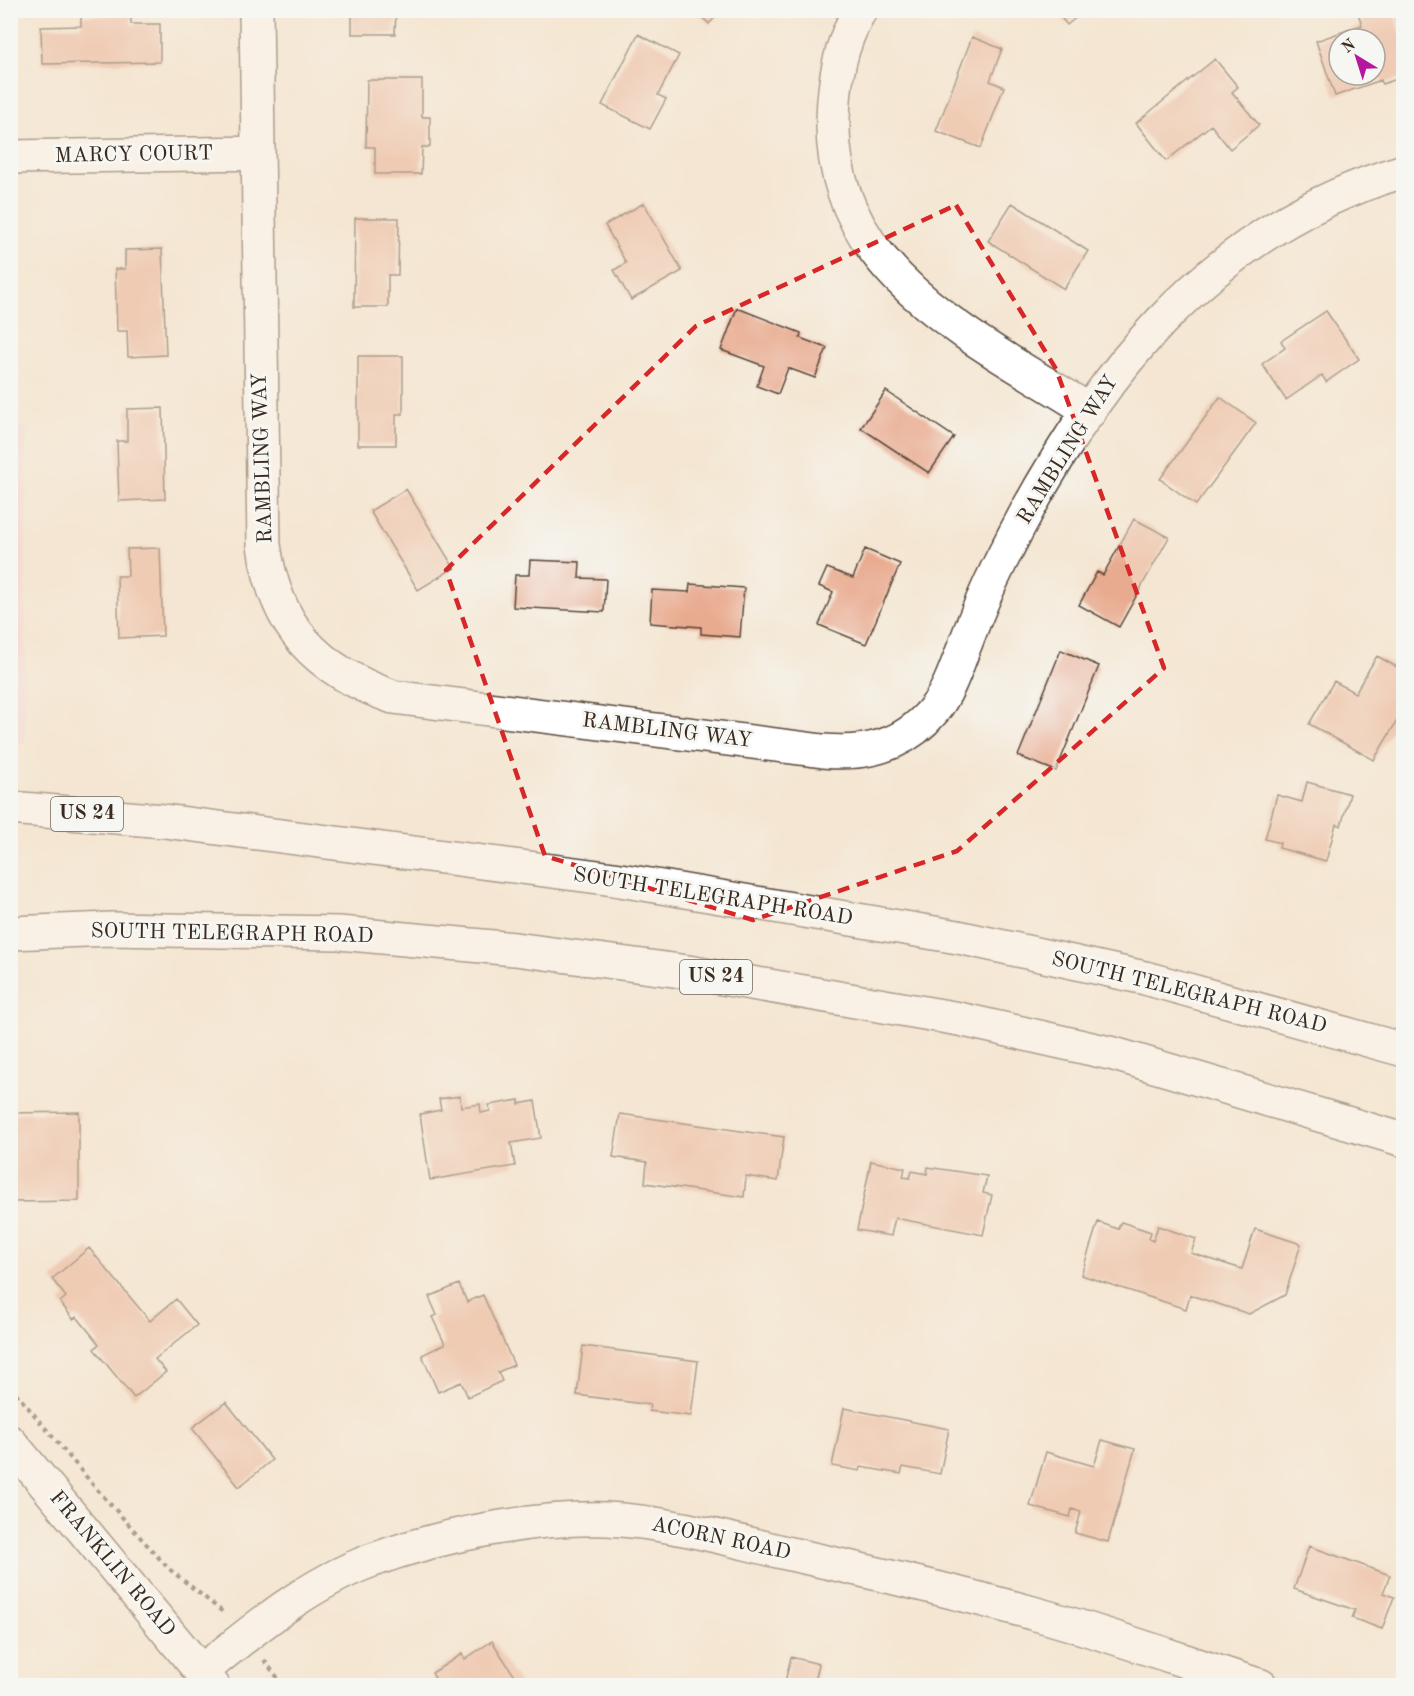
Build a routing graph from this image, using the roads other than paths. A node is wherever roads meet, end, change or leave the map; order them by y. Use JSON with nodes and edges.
{"nodes":[{"id":1,"x":256,"y":10,"type":"edge"},
{"id":2,"x":860,"y":10,"type":"edge"},
{"id":3,"x":258,"y":153,"type":"junction"},
{"id":4,"x":10,"y":157,"type":"edge"},
{"id":5,"x":1404,"y":171,"type":"edge"},
{"id":6,"x":1090,"y":411,"type":"junction"},
{"id":7,"x":10,"y":808,"type":"edge"},
{"id":8,"x":10,"y":933,"type":"edge"},
{"id":9,"x":1404,"y":1050,"type":"edge"},
{"id":10,"x":1404,"y":1140,"type":"edge"},
{"id":11,"x":10,"y":1442,"type":"edge"},
{"id":12,"x":207,"y":1679,"type":"edge"},
{"id":13,"x":1261,"y":1686,"type":"edge"}],
"edges":[{"from":1,"to":3,"type":"main road","name":"RAMBLING WAY"},
{"from":2,"to":6,"type":"main road"},
{"from":3,"to":4,"type":"main road","name":"MARCY COURT"},
{"from":3,"to":6,"type":"main road","name":"RAMBLING WAY"},
{"from":5,"to":6,"type":"main road","name":"RAMBLING WAY"},
{"from":7,"to":9,"type":"main road","name":"SOUTH TELEGRAPH ROAD","number":"US 24"},
{"from":8,"to":10,"type":"main road","name":"SOUTH TELEGRAPH ROAD","number":"US 24"},
{"from":11,"to":12,"type":"main road","name":"FRANKLIN ROAD"},
{"from":12,"to":13,"type":"main road","name":"ACORN ROAD"}]}
